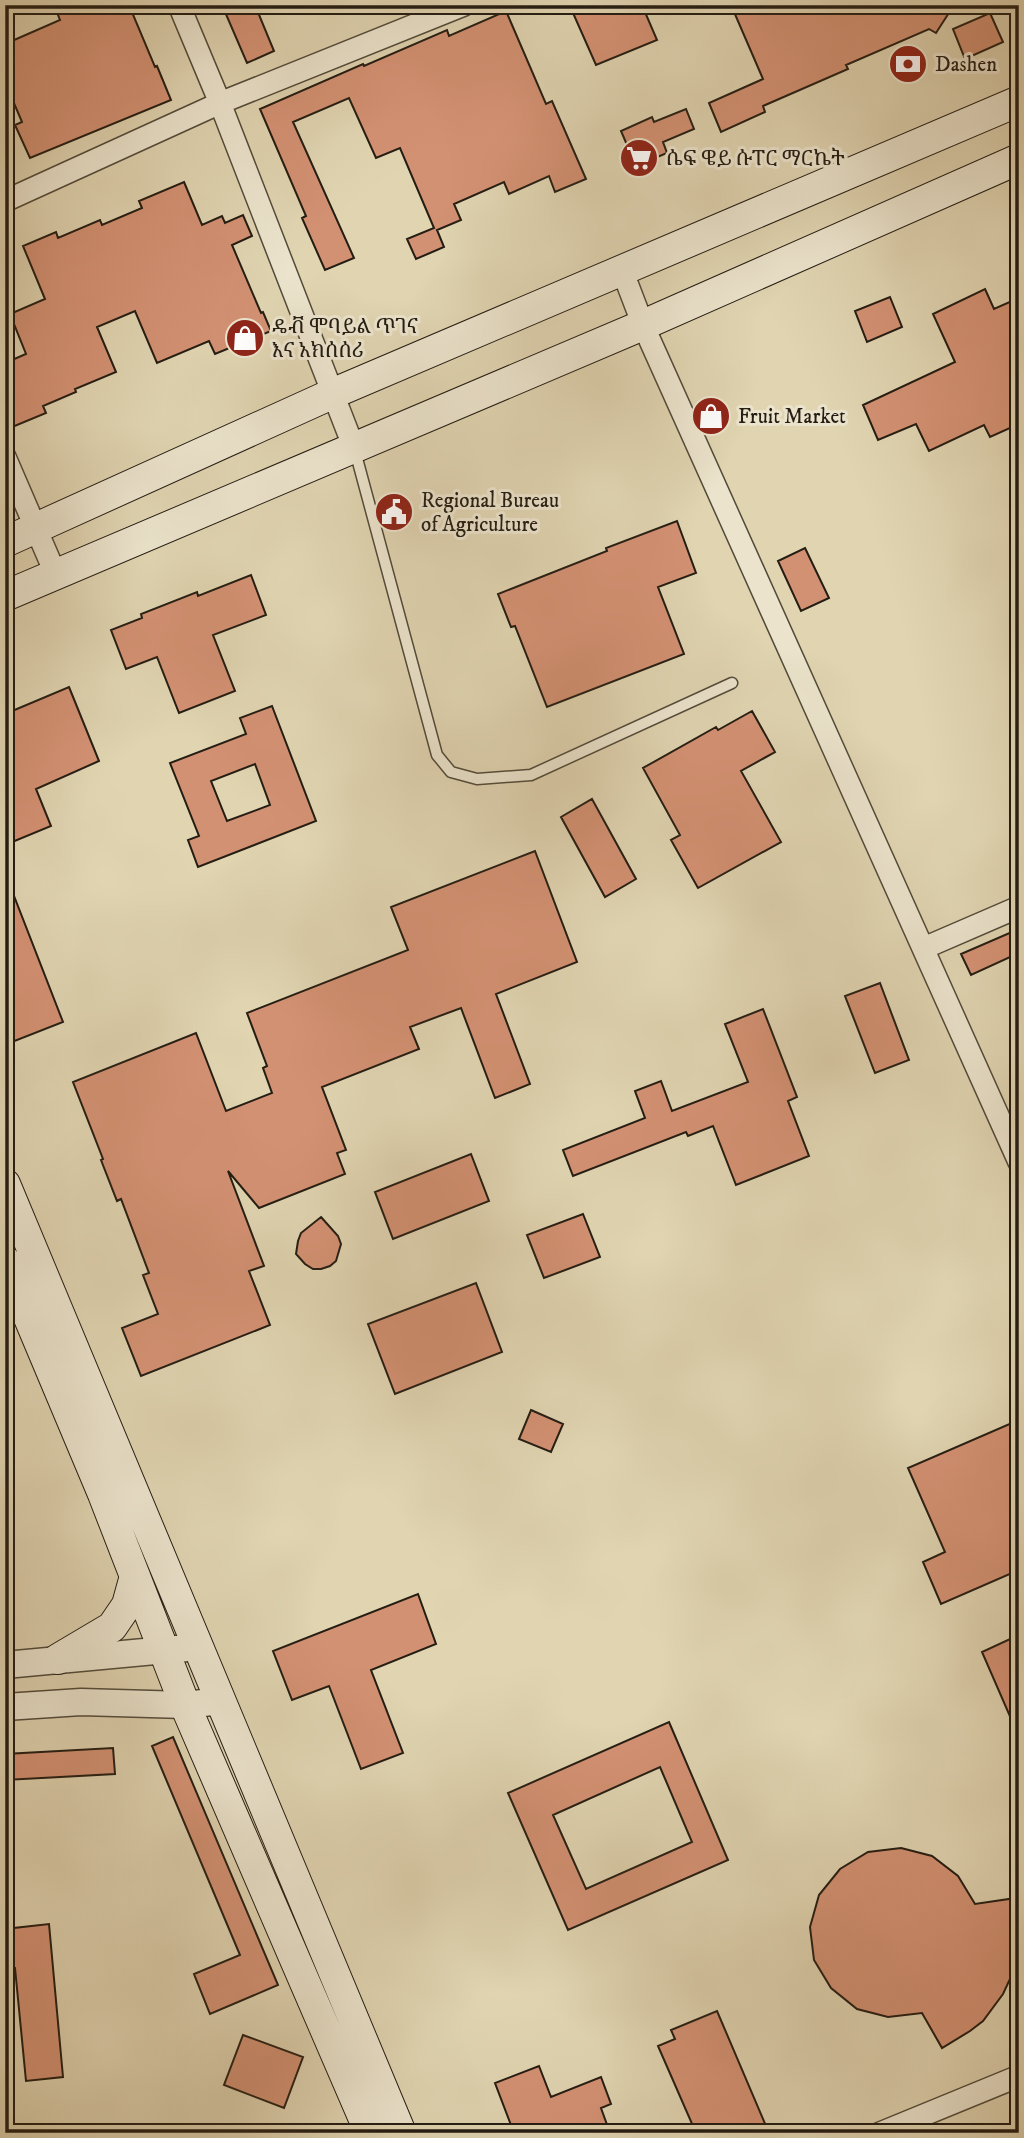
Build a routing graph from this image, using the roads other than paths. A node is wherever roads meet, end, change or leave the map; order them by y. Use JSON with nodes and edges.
{"nodes":[{"id":1,"x":179,"y":5,"type":"edge"},
{"id":2,"x":464,"y":5,"type":"edge"},
{"id":3,"x":1019,"y":101,"type":"edge"},
{"id":4,"x":220,"y":103,"type":"junction"},
{"id":5,"x":1019,"y":159,"type":"edge"},
{"id":6,"x":7,"y":196,"type":"edge"},
{"id":7,"x":622,"y":270,"type":"junction"},
{"id":8,"x":643,"y":325,"type":"junction"},
{"id":9,"x":334,"y":393,"type":"junction"},
{"id":10,"x":354,"y":449,"type":"junction"},
{"id":11,"x":5,"y":457,"type":"edge"},
{"id":12,"x":37,"y":529,"type":"junction"},
{"id":13,"x":5,"y":542,"type":"edge"},
{"id":14,"x":55,"y":575,"type":"junction"},
{"id":15,"x":5,"y":596,"type":"edge"},
{"id":16,"x":732,"y":683,"type":"dead end"},
{"id":17,"x":1019,"y":907,"type":"edge"},
{"id":18,"x":924,"y":948,"type":"junction"},
{"id":19,"x":1019,"y":1161,"type":"edge"},
{"id":20,"x":5,"y":1184,"type":"edge"},
{"id":21,"x":5,"y":1261,"type":"edge"},
{"id":22,"x":135,"y":1576,"type":"junction"},
{"id":23,"x":198,"y":1647,"type":"junction"},
{"id":24,"x":164,"y":1651,"type":"junction"},
{"id":25,"x":58,"y":1659,"type":"junction"},
{"id":26,"x":5,"y":1665,"type":"edge"},
{"id":27,"x":221,"y":1701,"type":"junction"},
{"id":28,"x":184,"y":1705,"type":"junction"},
{"id":29,"x":5,"y":1707,"type":"edge"},
{"id":30,"x":1019,"y":2076,"type":"edge"},
{"id":31,"x":370,"y":2133,"type":"edge"},
{"id":32,"x":401,"y":2133,"type":"edge"},
{"id":33,"x":880,"y":2133,"type":"edge"}],
"edges":[{"from":1,"to":4,"type":"street"},
{"from":2,"to":4,"type":"street"},
{"from":3,"to":7,"type":"main road"},
{"from":4,"to":6,"type":"street"},
{"from":4,"to":9,"type":"street"},
{"from":5,"to":8,"type":"main road"},
{"from":7,"to":8,"type":"street"},
{"from":7,"to":9,"type":"main road"},
{"from":8,"to":10,"type":"main road"},
{"from":8,"to":18,"type":"street"},
{"from":9,"to":10,"type":"street"},
{"from":9,"to":12,"type":"main road"},
{"from":10,"to":14,"type":"main road"},
{"from":10,"to":16,"type":"lane"},
{"from":11,"to":12,"type":"street"},
{"from":12,"to":13,"type":"main road"},
{"from":12,"to":14,"type":"street"},
{"from":14,"to":15,"type":"main road"},
{"from":17,"to":18,"type":"street"},
{"from":18,"to":19,"type":"street"},
{"from":20,"to":23,"type":"main road"},
{"from":21,"to":22,"type":"main road"},
{"from":22,"to":24,"type":"main road"},
{"from":22,"to":25,"type":"main road"},
{"from":23,"to":24,"type":"street"},
{"from":23,"to":27,"type":"main road"},
{"from":24,"to":25,"type":"street"},
{"from":24,"to":28,"type":"main road"},
{"from":25,"to":26,"type":"street"},
{"from":27,"to":28,"type":"street"},
{"from":27,"to":32,"type":"main road"},
{"from":28,"to":29,"type":"street"},
{"from":28,"to":31,"type":"main road"},
{"from":30,"to":33,"type":"street"}]}
